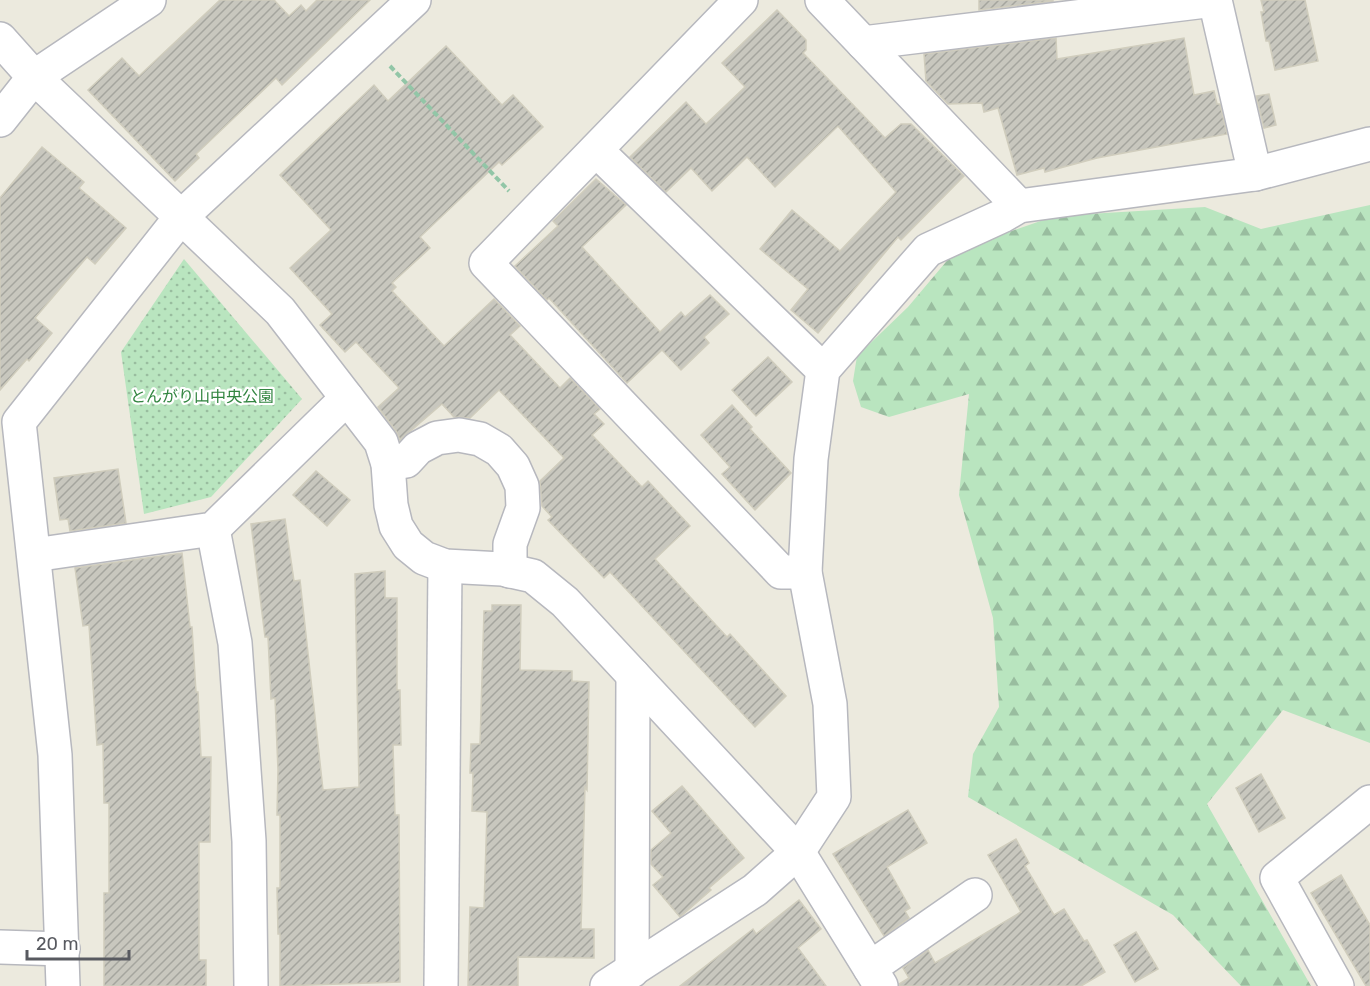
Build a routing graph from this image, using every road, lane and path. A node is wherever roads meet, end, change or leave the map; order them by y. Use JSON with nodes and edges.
{"nodes":[{"id":1,"x":149,"y":0,"type":"edge"},
{"id":2,"x":414,"y":0,"type":"edge"},
{"id":3,"x":741,"y":0,"type":"edge"},
{"id":4,"x":822,"y":0,"type":"edge"},
{"id":5,"x":1214,"y":0,"type":"edge"},
{"id":6,"x":0,"y":39,"type":"edge"},
{"id":7,"x":368,"y":43,"type":"junction"},
{"id":8,"x":863,"y":43,"type":"junction"},
{"id":9,"x":34,"y":77,"type":"junction"},
{"id":10,"x":0,"y":120,"type":"edge"},
{"id":11,"x":1370,"y":144,"type":"edge"},
{"id":12,"x":596,"y":150,"type":"junction"},
{"id":13,"x":1255,"y":174,"type":"junction"},
{"id":14,"x":1019,"y":206,"type":"junction"},
{"id":15,"x":532,"y":216,"type":"junction"},
{"id":16,"x":181,"y":217,"type":"junction"},
{"id":17,"x":823,"y":370,"type":"junction"},
{"id":18,"x":347,"y":398,"type":"junction"},
{"id":19,"x":388,"y":464,"type":"junction"},
{"id":20,"x":213,"y":529,"type":"junction"},
{"id":21,"x":34,"y":555,"type":"junction"},
{"id":22,"x":445,"y":566,"type":"junction"},
{"id":23,"x":510,"y":571,"type":"junction"},
{"id":24,"x":805,"y":572,"type":"junction"},
{"id":25,"x":633,"y":675,"type":"junction"},
{"id":26,"x":1370,"y":802,"type":"edge"},
{"id":27,"x":798,"y":852,"type":"junction"},
{"id":28,"x":975,"y":895,"type":"dead end"},
{"id":29,"x":0,"y":948,"type":"edge"},
{"id":30,"x":63,"y":949,"type":"junction"},
{"id":31,"x":875,"y":977,"type":"edge"},
{"id":32,"x":620,"y":979,"type":"edge"},
{"id":33,"x":63,"y":986,"type":"edge"},
{"id":34,"x":251,"y":986,"type":"edge"},
{"id":35,"x":441,"y":986,"type":"edge"},
{"id":36,"x":1337,"y":986,"type":"edge"}],
"edges":[{"from":1,"to":9,"type":"street"},
{"from":2,"to":7,"type":"street"},
{"from":3,"to":12,"type":"street"},
{"from":4,"to":8,"type":"street"},
{"from":5,"to":8,"type":"street"},
{"from":5,"to":13,"type":"street"},
{"from":6,"to":9,"type":"street"},
{"from":7,"to":15,"type":"path"},
{"from":7,"to":16,"type":"street"},
{"from":8,"to":14,"type":"street"},
{"from":9,"to":10,"type":"street"},
{"from":9,"to":16,"type":"street"},
{"from":11,"to":13,"type":"street"},
{"from":12,"to":15,"type":"street"},
{"from":12,"to":17,"type":"street"},
{"from":13,"to":14,"type":"street"},
{"from":14,"to":17,"type":"street"},
{"from":15,"to":24,"type":"street"},
{"from":16,"to":18,"type":"street"},
{"from":16,"to":21,"type":"street"},
{"from":17,"to":24,"type":"street"},
{"from":18,"to":19,"type":"street"},
{"from":18,"to":20,"type":"street"},
{"from":19,"to":22,"type":"street"},
{"from":19,"to":23,"type":"street"},
{"from":20,"to":21,"type":"street"},
{"from":20,"to":34,"type":"street"},
{"from":21,"to":30,"type":"street"},
{"from":22,"to":23,"type":"street"},
{"from":22,"to":35,"type":"street"},
{"from":23,"to":25,"type":"street"},
{"from":24,"to":27,"type":"street"},
{"from":25,"to":27,"type":"street"},
{"from":25,"to":32,"type":"street"},
{"from":26,"to":36,"type":"street"},
{"from":27,"to":31,"type":"street"},
{"from":27,"to":32,"type":"street"},
{"from":28,"to":31,"type":"street"},
{"from":29,"to":30,"type":"street"},
{"from":30,"to":33,"type":"street"}]}
